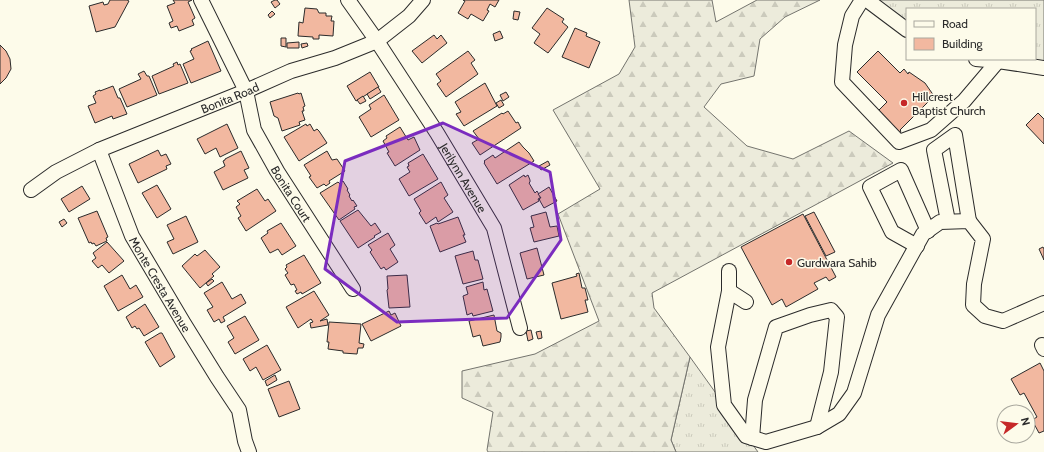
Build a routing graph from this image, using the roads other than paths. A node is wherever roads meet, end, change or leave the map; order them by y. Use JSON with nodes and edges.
{"nodes":[{"id":1,"x":201,"y":0,"type":"edge"},
{"id":2,"x":348,"y":0,"type":"edge"},
{"id":3,"x":423,"y":0,"type":"edge"},
{"id":4,"x":862,"y":0,"type":"edge"},
{"id":5,"x":867,"y":0,"type":"edge"},
{"id":6,"x":906,"y":29,"type":"edge"},
{"id":7,"x":377,"y":41,"type":"junction"},
{"id":8,"x":987,"y":60,"type":"edge"},
{"id":9,"x":998,"y":61,"type":"junction"},
{"id":10,"x":1044,"y":68,"type":"edge"},
{"id":11,"x":246,"y":91,"type":"junction"},
{"id":12,"x":99,"y":150,"type":"junction"},
{"id":13,"x":31,"y":190,"type":"dead end"},
{"id":14,"x":948,"y":221,"type":"junction"},
{"id":15,"x":969,"y":221,"type":"junction"},
{"id":16,"x":928,"y":230,"type":"junction"},
{"id":17,"x":917,"y":246,"type":"junction"},
{"id":18,"x":729,"y":271,"type":"dead end"},
{"id":19,"x":354,"y":289,"type":"dead end"},
{"id":20,"x":729,"y":290,"type":"junction"},
{"id":21,"x":746,"y":302,"type":"dead end"},
{"id":22,"x":1044,"y":303,"type":"edge"},
{"id":23,"x":520,"y":328,"type":"dead end"},
{"id":24,"x":816,"y":427,"type":"junction"},
{"id":25,"x":752,"y":438,"type":"junction"},
{"id":26,"x":250,"y":452,"type":"edge"}],
"edges":[{"from":1,"to":11,"type":"street","name":"Bonita Court"},
{"from":2,"to":7,"type":"street","name":"Jerilynn Avenue"},
{"from":3,"to":7,"type":"street","name":"Bonita Road"},
{"from":4,"to":9,"type":"street"},
{"from":5,"to":6,"type":"street"},
{"from":7,"to":11,"type":"street","name":"Bonita Road"},
{"from":7,"to":23,"type":"street","name":"Jerilynn Avenue"},
{"from":8,"to":9,"type":"street"},
{"from":9,"to":10,"type":"street"},
{"from":11,"to":12,"type":"street","name":"Bonita Road"},
{"from":11,"to":19,"type":"street","name":"Bonita Court"},
{"from":12,"to":13,"type":"street","name":"Bonita Road"},
{"from":12,"to":26,"type":"street","name":"Monte Cresta Avenue"},
{"from":14,"to":15,"type":"street"},
{"from":14,"to":15,"type":"street"},
{"from":14,"to":16,"type":"street"},
{"from":15,"to":22,"type":"street"},
{"from":16,"to":17,"type":"street"},
{"from":16,"to":17,"type":"street"},
{"from":17,"to":24,"type":"street"},
{"from":18,"to":20,"type":"street"},
{"from":20,"to":21,"type":"street"},
{"from":20,"to":25,"type":"street"},
{"from":24,"to":25,"type":"street"},
{"from":24,"to":25,"type":"street"}]}
